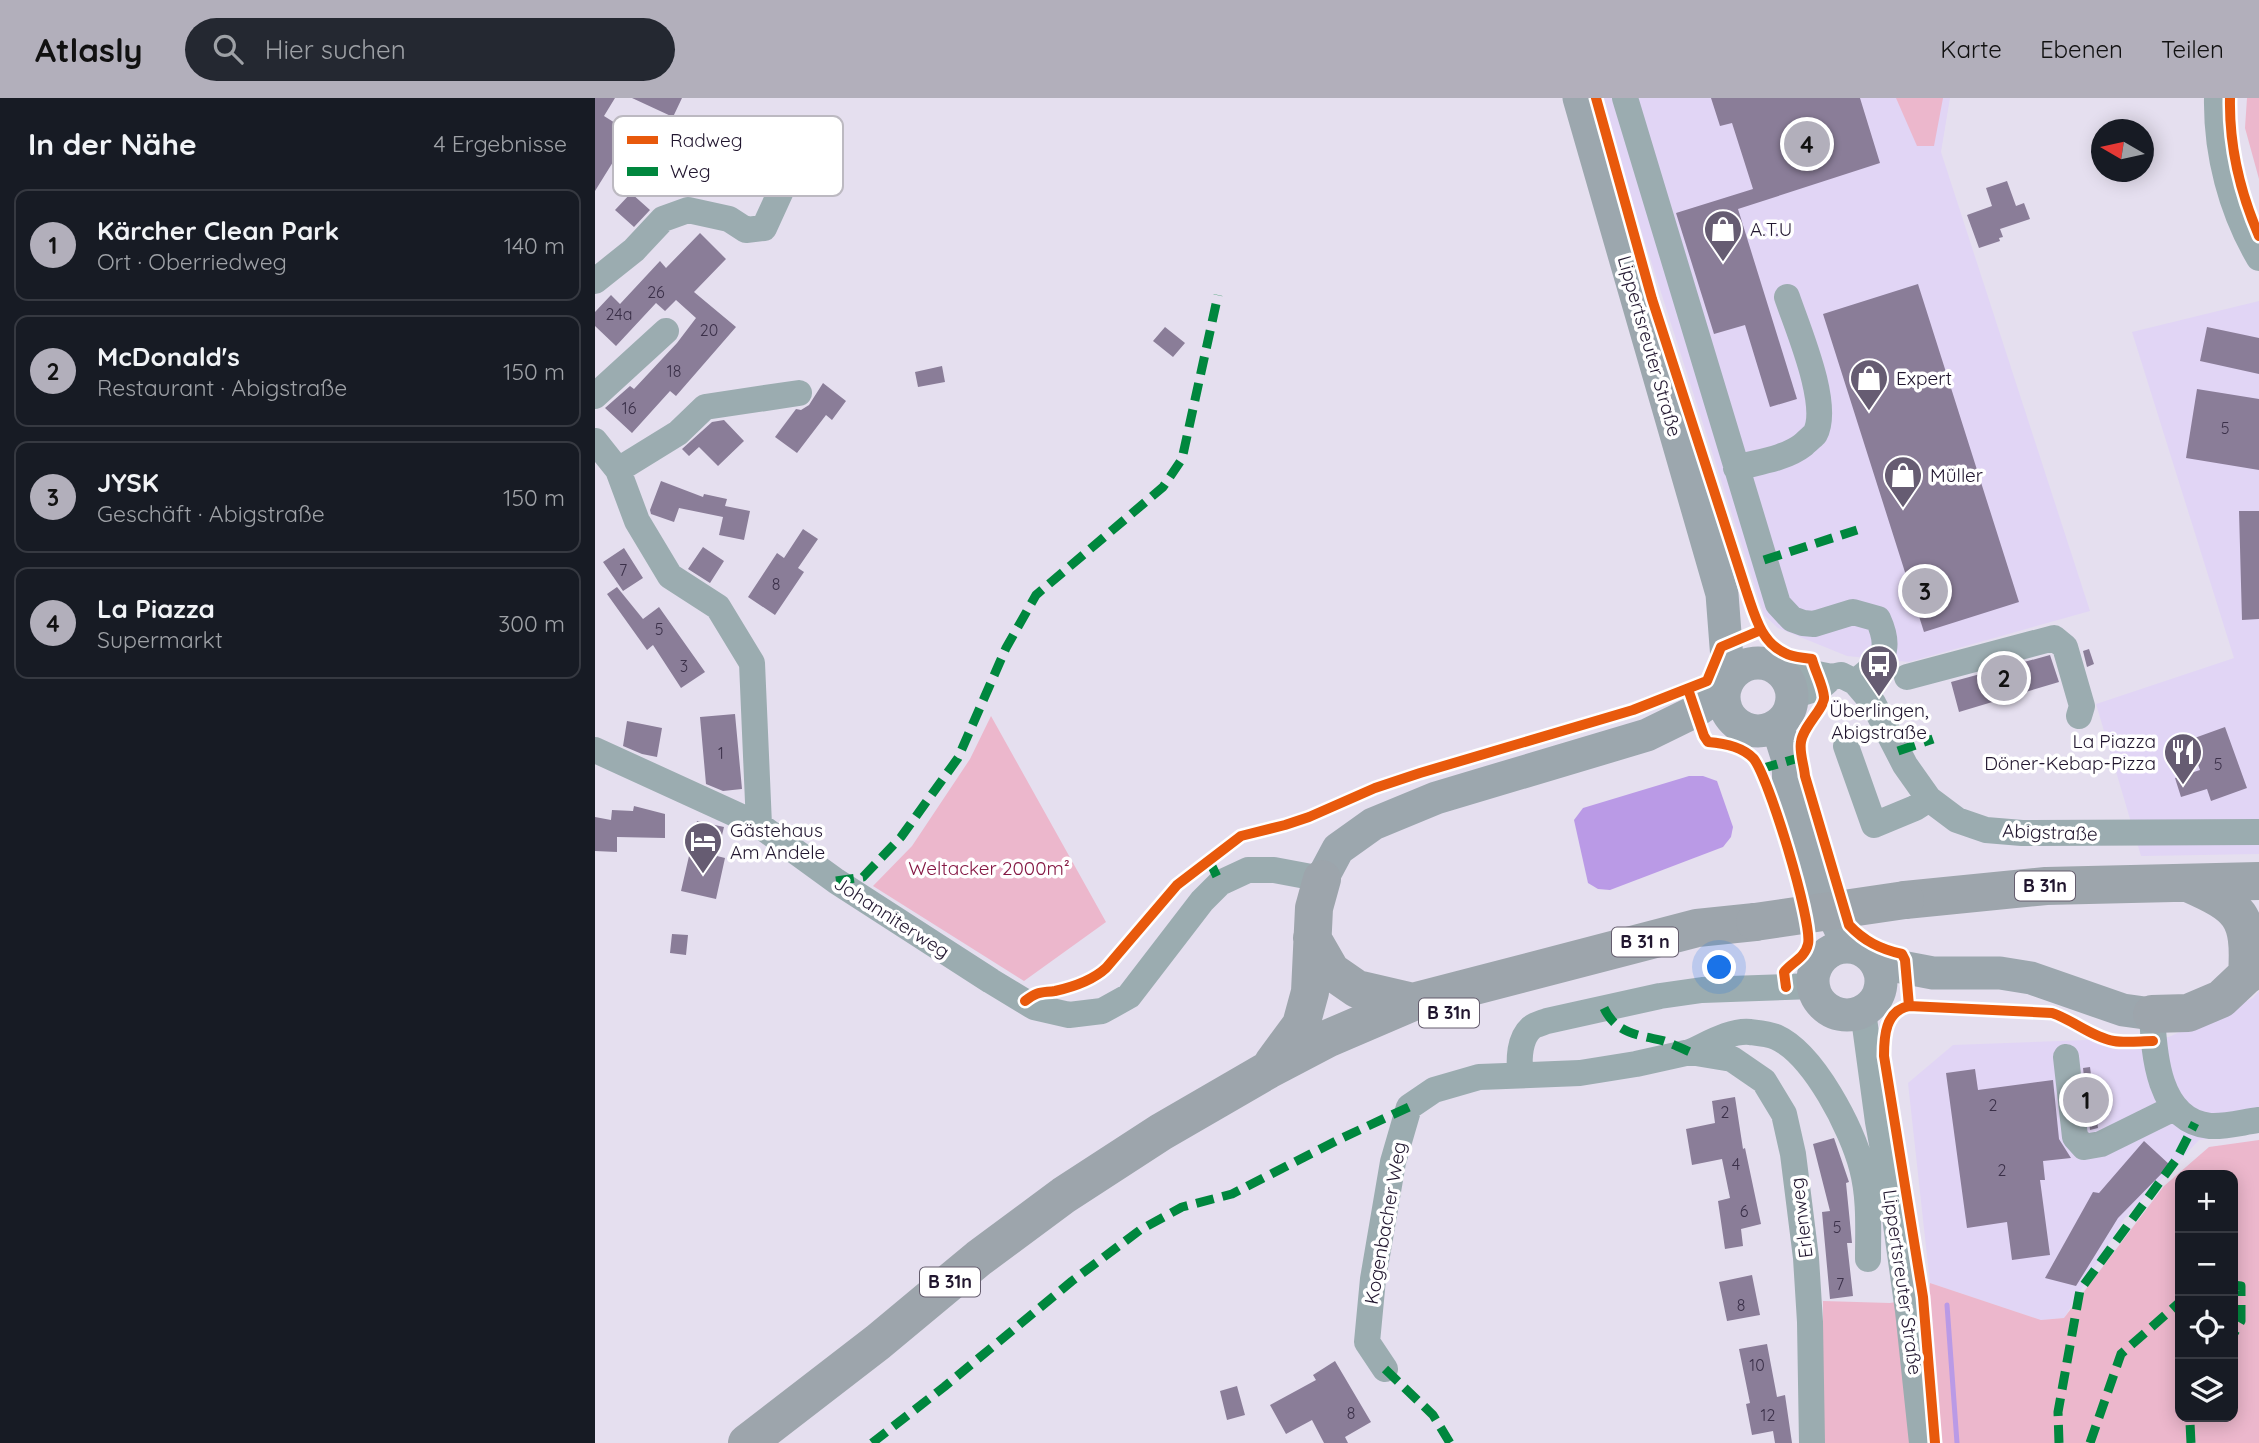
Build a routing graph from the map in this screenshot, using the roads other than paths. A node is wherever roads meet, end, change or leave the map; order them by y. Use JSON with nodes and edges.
{"nodes":[{"id":1,"x":1579,"y":98,"type":"edge"},
{"id":2,"x":1625,"y":98,"type":"edge"},
{"id":3,"x":2217,"y":98,"type":"edge"},
{"id":4,"x":779,"y":196,"type":"edge"},
{"id":5,"x":2259,"y":258,"type":"edge"},
{"id":6,"x":595,"y":281,"type":"edge"},
{"id":7,"x":1787,"y":297,"type":"dead end"},
{"id":8,"x":666,"y":331,"type":"dead end"},
{"id":9,"x":799,"y":393,"type":"dead end"},
{"id":10,"x":595,"y":396,"type":"edge"},
{"id":11,"x":595,"y":441,"type":"edge"},
{"id":12,"x":1736,"y":468,"type":"junction"},
{"id":13,"x":618,"y":470,"type":"junction"},
{"id":14,"x":1907,"y":677,"type":"dead end"},
{"id":15,"x":1844,"y":679,"type":"junction"},
{"id":16,"x":1761,"y":687,"type":"junction"},
{"id":17,"x":2079,"y":716,"type":"dead end"},
{"id":18,"x":1740,"y":726,"type":"junction"},
{"id":19,"x":1647,"y":735,"type":"junction"},
{"id":20,"x":1846,"y":746,"type":"dead end"},
{"id":21,"x":595,"y":750,"type":"edge"},
{"id":22,"x":1789,"y":792,"type":"junction"},
{"id":23,"x":1929,"y":799,"type":"junction"},
{"id":24,"x":758,"y":825,"type":"junction"},
{"id":25,"x":2259,"y":832,"type":"edge"},
{"id":26,"x":1322,"y":879,"type":"junction"},
{"id":27,"x":2259,"y":881,"type":"edge"},
{"id":28,"x":2186,"y":882,"type":"junction"},
{"id":29,"x":1755,"y":922,"type":"joint"},
{"id":30,"x":1312,"y":938,"type":"junction"},
{"id":31,"x":2253,"y":969,"type":"edge"},
{"id":32,"x":1537,"y":971,"type":"junction"},
{"id":33,"x":1850,"y":981,"type":"junction"},
{"id":34,"x":1413,"y":1002,"type":"junction"},
{"id":35,"x":2151,"y":1014,"type":"junction"},
{"id":36,"x":1690,"y":1052,"type":"junction"},
{"id":37,"x":2066,"y":1057,"type":"dead end"},
{"id":38,"x":1268,"y":1070,"type":"junction"},
{"id":39,"x":1520,"y":1074,"type":"junction"},
{"id":40,"x":2174,"y":1108,"type":"junction"},
{"id":41,"x":2259,"y":1120,"type":"edge"},
{"id":42,"x":1868,"y":1259,"type":"dead end"},
{"id":43,"x":1385,"y":1369,"type":"dead end"},
{"id":44,"x":747,"y":1443,"type":"edge"},
{"id":45,"x":786,"y":1443,"type":"edge"},
{"id":46,"x":1812,"y":1443,"type":"edge"},
{"id":47,"x":1922,"y":1443,"type":"edge"}],
"edges":[{"from":1,"to":16,"type":"main road","name":"Lippertsreuter Straße"},
{"from":2,"to":12,"type":"street"},
{"from":3,"to":5,"type":"street"},
{"from":4,"to":6,"type":"street"},
{"from":7,"to":12,"type":"street"},
{"from":8,"to":10,"type":"street"},
{"from":9,"to":13,"type":"street"},
{"from":11,"to":13,"type":"street"},
{"from":12,"to":15,"type":"street"},
{"from":13,"to":24,"type":"street"},
{"from":14,"to":17,"type":"street"},
{"from":15,"to":16,"type":"street"},
{"from":15,"to":23,"type":"street","name":"Abigstraße"},
{"from":16,"to":18,"type":"main road","name":"Lippertsreuter Straße"},
{"from":16,"to":19,"type":"main road"},
{"from":16,"to":22,"type":"main road","name":"Lippertsreuter Straße"},
{"from":18,"to":19,"type":"main road"},
{"from":18,"to":22,"type":"main road","name":"Lippertsreuter Straße"},
{"from":19,"to":26,"type":"main road"},
{"from":20,"to":23,"type":"street"},
{"from":21,"to":24,"type":"street","name":"Johanniterweg"},
{"from":22,"to":33,"type":"main road","name":"Lippertsreuter Straße"},
{"from":23,"to":25,"type":"street","name":"Abigstraße"},
{"from":24,"to":26,"type":"street","name":"Johanniterweg"},
{"from":26,"to":30,"type":"highway"},
{"from":27,"to":28,"type":"highway","number":"B 31n"},
{"from":28,"to":29,"type":"highway","number":"B 31n","bridge":true},
{"from":28,"to":31,"type":"highway","number":"B 31n"},
{"from":29,"to":32,"type":"highway","number":"B 31 n"},
{"from":30,"to":34,"type":"highway","number":"B 31n"},
{"from":30,"to":38,"type":"highway","number":"B 31n"},
{"from":31,"to":35,"type":"highway","number":"B 31n"},
{"from":32,"to":34,"type":"highway","number":"B 31n"},
{"from":32,"to":45,"type":"highway","number":"B 31n"},
{"from":33,"to":35,"type":"main road","number":"B 31n"},
{"from":33,"to":39,"type":"street"},
{"from":33,"to":47,"type":"street","name":"Lippertsreuter Straße"},
{"from":34,"to":38,"type":"highway","number":"B 31n"},
{"from":35,"to":40,"type":"street"},
{"from":36,"to":39,"type":"street","name":"Erlenweg"},
{"from":36,"to":42,"type":"street","name":"Erlenweg"},
{"from":36,"to":46,"type":"street","name":"Erlenweg"},
{"from":37,"to":40,"type":"street"},
{"from":38,"to":44,"type":"highway","number":"B 31n"},
{"from":39,"to":43,"type":"street","name":"Kogenbacher Weg"},
{"from":40,"to":41,"type":"street"}]}
